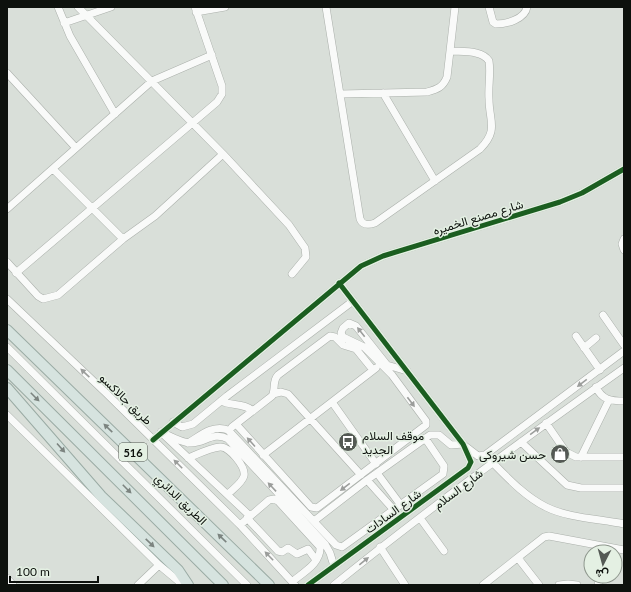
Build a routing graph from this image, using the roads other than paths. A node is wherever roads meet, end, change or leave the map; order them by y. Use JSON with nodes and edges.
{"nodes":[{"id":1,"x":58,"y":7,"type":"edge"},
{"id":2,"x":78,"y":7,"type":"edge"},
{"id":3,"x":111,"y":7,"type":"edge"},
{"id":4,"x":225,"y":7,"type":"edge"},
{"id":5,"x":326,"y":7,"type":"edge"},
{"id":6,"x":455,"y":7,"type":"edge"},
{"id":7,"x":490,"y":7,"type":"edge"},
{"id":8,"x":527,"y":7,"type":"edge"},
{"id":9,"x":195,"y":10,"type":"edge"},
{"id":10,"x":86,"y":14,"type":"junction"},
{"id":11,"x":64,"y":23,"type":"junction"},
{"id":12,"x":451,"y":51,"type":"junction"},
{"id":13,"x":212,"y":55,"type":"junction"},
{"id":14,"x":7,"y":73,"type":"edge"},
{"id":15,"x":152,"y":81,"type":"junction"},
{"id":16,"x":383,"y":93,"type":"junction"},
{"id":17,"x":341,"y":94,"type":"junction"},
{"id":18,"x":115,"y":114,"type":"junction"},
{"id":19,"x":192,"y":122,"type":"junction"},
{"id":20,"x":76,"y":148,"type":"junction"},
{"id":21,"x":223,"y":154,"type":"junction"},
{"id":22,"x":53,"y":169,"type":"junction"},
{"id":23,"x":624,"y":169,"type":"edge"},
{"id":24,"x":435,"y":181,"type":"junction"},
{"id":25,"x":92,"y":208,"type":"junction"},
{"id":26,"x":7,"y":209,"type":"edge"},
{"id":27,"x":123,"y":239,"type":"junction"},
{"id":28,"x":624,"y":239,"type":"edge"},
{"id":29,"x":624,"y":250,"type":"edge"},
{"id":30,"x":7,"y":262,"type":"edge"},
{"id":31,"x":16,"y":273,"type":"junction"},
{"id":32,"x":292,"y":274,"type":"dead end"},
{"id":33,"x":339,"y":283,"type":"junction"},
{"id":34,"x":7,"y":299,"type":"edge"},
{"id":35,"x":353,"y":301,"type":"junction"},
{"id":36,"x":603,"y":316,"type":"dead end"},
{"id":37,"x":7,"y":330,"type":"edge"},
{"id":38,"x":576,"y":336,"type":"dead end"},
{"id":39,"x":596,"y":338,"type":"dead end"},
{"id":40,"x":624,"y":345,"type":"edge"},
{"id":41,"x":7,"y":347,"type":"edge"},
{"id":42,"x":584,"y":348,"type":"junction"},
{"id":43,"x":624,"y":352,"type":"edge"},
{"id":44,"x":368,"y":353,"type":"junction"},
{"id":45,"x":624,"y":368,"type":"edge"},
{"id":46,"x":7,"y":370,"type":"edge"},
{"id":47,"x":377,"y":370,"type":"junction"},
{"id":48,"x":600,"y":370,"type":"junction"},
{"id":49,"x":407,"y":371,"type":"junction"},
{"id":50,"x":596,"y":387,"type":"junction"},
{"id":51,"x":7,"y":388,"type":"edge"},
{"id":52,"x":273,"y":394,"type":"junction"},
{"id":53,"x":221,"y":400,"type":"junction"},
{"id":54,"x":609,"y":400,"type":"junction"},
{"id":55,"x":624,"y":401,"type":"edge"},
{"id":56,"x":332,"y":402,"type":"junction"},
{"id":57,"x":256,"y":409,"type":"junction"},
{"id":58,"x":7,"y":415,"type":"edge"},
{"id":59,"x":310,"y":419,"type":"junction"},
{"id":60,"x":173,"y":422,"type":"junction"},
{"id":61,"x":546,"y":423,"type":"junction"},
{"id":62,"x":236,"y":424,"type":"junction"},
{"id":63,"x":189,"y":426,"type":"junction"},
{"id":64,"x":228,"y":430,"type":"junction"},
{"id":65,"x":161,"y":432,"type":"junction"},
{"id":66,"x":425,"y":438,"type":"junction"},
{"id":67,"x":153,"y":440,"type":"junction"},
{"id":68,"x":179,"y":440,"type":"junction"},
{"id":69,"x":521,"y":442,"type":"junction"},
{"id":70,"x":190,"y":443,"type":"junction"},
{"id":71,"x":463,"y":444,"type":"junction"},
{"id":72,"x":199,"y":454,"type":"junction"},
{"id":73,"x":263,"y":455,"type":"junction"},
{"id":74,"x":485,"y":455,"type":"junction"},
{"id":75,"x":581,"y":457,"type":"junction"},
{"id":76,"x":624,"y":457,"type":"edge"},
{"id":77,"x":188,"y":458,"type":"junction"},
{"id":78,"x":493,"y":463,"type":"junction"},
{"id":79,"x":376,"y":464,"type":"junction"},
{"id":80,"x":253,"y":466,"type":"junction"},
{"id":81,"x":244,"y":472,"type":"junction"},
{"id":82,"x":377,"y":473,"type":"junction"},
{"id":83,"x":364,"y":477,"type":"junction"},
{"id":84,"x":442,"y":487,"type":"junction"},
{"id":85,"x":624,"y":488,"type":"edge"},
{"id":86,"x":228,"y":494,"type":"junction"},
{"id":87,"x":400,"y":504,"type":"junction"},
{"id":88,"x":434,"y":507,"type":"junction"},
{"id":89,"x":393,"y":509,"type":"junction"},
{"id":90,"x":248,"y":517,"type":"junction"},
{"id":91,"x":420,"y":518,"type":"junction"},
{"id":92,"x":314,"y":521,"type":"junction"},
{"id":93,"x":624,"y":524,"type":"edge"},
{"id":94,"x":240,"y":525,"type":"junction"},
{"id":95,"x":584,"y":544,"type":"edge"},
{"id":96,"x":380,"y":547,"type":"junction"},
{"id":97,"x":444,"y":551,"type":"dead end"},
{"id":98,"x":518,"y":558,"type":"junction"},
{"id":99,"x":316,"y":560,"type":"junction"},
{"id":100,"x":159,"y":565,"type":"junction"},
{"id":101,"x":334,"y":566,"type":"junction"},
{"id":102,"x":294,"y":583,"type":"edge"},
{"id":103,"x":138,"y":585,"type":"edge"},
{"id":104,"x":184,"y":585,"type":"edge"},
{"id":105,"x":188,"y":585,"type":"edge"},
{"id":106,"x":223,"y":585,"type":"edge"},
{"id":107,"x":247,"y":585,"type":"edge"},
{"id":108,"x":269,"y":585,"type":"edge"},
{"id":109,"x":308,"y":585,"type":"edge"},
{"id":110,"x":334,"y":585,"type":"edge"},
{"id":111,"x":405,"y":585,"type":"edge"},
{"id":112,"x":484,"y":585,"type":"edge"},
{"id":113,"x":539,"y":585,"type":"edge"},
{"id":114,"x":559,"y":585,"type":"edge"},
{"id":115,"x":577,"y":585,"type":"edge"}],
"edges":[{"from":1,"to":11,"type":"street"},
{"from":2,"to":10,"type":"street"},
{"from":3,"to":10,"type":"street"},
{"from":4,"to":9,"type":"street"},
{"from":5,"to":17,"type":"street"},
{"from":6,"to":12,"type":"street"},
{"from":7,"to":8,"type":"street"},
{"from":9,"to":13,"type":"street"},
{"from":10,"to":11,"type":"street"},
{"from":10,"to":15,"type":"street"},
{"from":11,"to":18,"type":"street"},
{"from":12,"to":16,"type":"street"},
{"from":12,"to":24,"type":"street"},
{"from":13,"to":15,"type":"street"},
{"from":13,"to":19,"type":"street"},
{"from":14,"to":20,"type":"street"},
{"from":15,"to":18,"type":"street"},
{"from":15,"to":19,"type":"street"},
{"from":16,"to":17,"type":"street"},
{"from":16,"to":24,"type":"street"},
{"from":17,"to":24,"type":"street"},
{"from":18,"to":20,"type":"street"},
{"from":19,"to":21,"type":"street"},
{"from":19,"to":25,"type":"street"},
{"from":20,"to":22,"type":"street"},
{"from":21,"to":27,"type":"street"},
{"from":21,"to":32,"type":"street"},
{"from":22,"to":25,"type":"street"},
{"from":22,"to":26,"type":"street"},
{"from":23,"to":33,"type":"street","name":"شارع مصنع الخميره"},
{"from":25,"to":27,"type":"street"},
{"from":25,"to":31,"type":"street"},
{"from":27,"to":31,"type":"street"},
{"from":28,"to":29,"type":"street"},
{"from":30,"to":31,"type":"street"},
{"from":33,"to":35,"type":"street"},
{"from":33,"to":60,"type":"street","name":"شارع مصنع الخميره"},
{"from":67,"to":34,"type":"street","name":"طريق جالاكسو","one_way":true},
{"from":35,"to":49,"type":"street"},
{"from":35,"to":53,"type":"street"},
{"from":36,"to":40,"type":"street"},
{"from":108,"to":37,"type":"highway","name":"الطريق الدائري","number":"516","one_way":true},
{"from":38,"to":42,"type":"street"},
{"from":39,"to":42,"type":"street"},
{"from":41,"to":107,"type":"street"},
{"from":42,"to":48,"type":"street"},
{"from":43,"to":48,"type":"street","name":"شارع السلام"},
{"from":44,"to":47,"type":"street"},
{"from":49,"to":44,"type":"street","one_way":true},
{"from":44,"to":79,"type":"street","one_way":true},
{"from":45,"to":50,"type":"street","name":"شارع السلام"},
{"from":46,"to":106,"type":"highway","number":"516","one_way":true},
{"from":47,"to":52,"type":"street"},
{"from":47,"to":56,"type":"street"},
{"from":48,"to":74,"type":"street","name":"شارع السلام","one_way":true},
{"from":49,"to":71,"type":"street"},
{"from":50,"to":54,"type":"street"},
{"from":50,"to":61,"type":"street","name":"شارع السلام"},
{"from":51,"to":105,"type":"highway","one_way":true},
{"from":52,"to":57,"type":"street"},
{"from":52,"to":59,"type":"street"},
{"from":53,"to":57,"type":"street"},
{"from":53,"to":63,"type":"street"},
{"from":54,"to":55,"type":"street"},
{"from":54,"to":75,"type":"street"},
{"from":56,"to":59,"type":"street"},
{"from":56,"to":79,"type":"street"},
{"from":57,"to":62,"type":"street"},
{"from":58,"to":100,"type":"street"},
{"from":59,"to":73,"type":"street"},
{"from":59,"to":83,"type":"street"},
{"from":60,"to":63,"type":"street"},
{"from":60,"to":65,"type":"street","name":"شارع مصنع الخميره"},
{"from":69,"to":61,"type":"street","name":"شارع السلام","one_way":true},
{"from":61,"to":75,"type":"street"},
{"from":62,"to":64,"type":"street"},
{"from":73,"to":62,"type":"street","one_way":true},
{"from":63,"to":68,"type":"street"},
{"from":64,"to":70,"type":"street"},
{"from":64,"to":92,"type":"street"},
{"from":65,"to":67,"type":"street","name":"شارع مصنع الخميره"},
{"from":65,"to":68,"type":"street"},
{"from":65,"to":77,"type":"street"},
{"from":66,"to":71,"type":"street"},
{"from":66,"to":82,"type":"street"},
{"from":66,"to":87,"type":"street"},
{"from":94,"to":67,"type":"street","name":"طريق جالاكسو","one_way":true},
{"from":68,"to":70,"type":"street"},
{"from":69,"to":78,"type":"street","name":"شارع السلام"},
{"from":69,"to":85,"type":"street"},
{"from":70,"to":72,"type":"street"},
{"from":70,"to":80,"type":"street"},
{"from":71,"to":74,"type":"street","name":"شارع السلام"},
{"from":71,"to":84,"type":"street","name":"شارع السادات"},
{"from":72,"to":77,"type":"street"},
{"from":72,"to":81,"type":"street"},
{"from":83,"to":73,"type":"street","one_way":true},
{"from":74,"to":78,"type":"street"},
{"from":75,"to":76,"type":"street"},
{"from":77,"to":86,"type":"street"},
{"from":78,"to":88,"type":"street","name":"شارع السلام"},
{"from":78,"to":93,"type":"street"},
{"from":79,"to":83,"type":"street"},
{"from":80,"to":81,"type":"street"},
{"from":101,"to":80,"type":"street","one_way":true},
{"from":81,"to":86,"type":"street"},
{"from":82,"to":83,"type":"street"},
{"from":82,"to":87,"type":"street"},
{"from":83,"to":89,"type":"street"},
{"from":83,"to":92,"type":"street"},
{"from":84,"to":88,"type":"street"},
{"from":84,"to":101,"type":"street","name":"شارع السادات"},
{"from":86,"to":90,"type":"street"},
{"from":87,"to":89,"type":"street"},
{"from":88,"to":91,"type":"street","name":"شارع السلام"},
{"from":89,"to":92,"type":"street"},
{"from":90,"to":94,"type":"street"},
{"from":90,"to":99,"type":"street"},
{"from":90,"to":99,"type":"street"},
{"from":91,"to":96,"type":"street","name":"شارع السلام"},
{"from":91,"to":97,"type":"street"},
{"from":102,"to":94,"type":"street","name":"طريق جالاكسو","one_way":true},
{"from":95,"to":98,"type":"street"},
{"from":110,"to":96,"type":"street","name":"شارع السلام","one_way":true},
{"from":96,"to":111,"type":"street"},
{"from":98,"to":112,"type":"street"},
{"from":98,"to":113,"type":"street"},
{"from":99,"to":102,"type":"street"},
{"from":100,"to":103,"type":"street"},
{"from":100,"to":104,"type":"street"},
{"from":101,"to":109,"type":"street","name":"شارع السادات"},
{"from":114,"to":115,"type":"street"}]}
